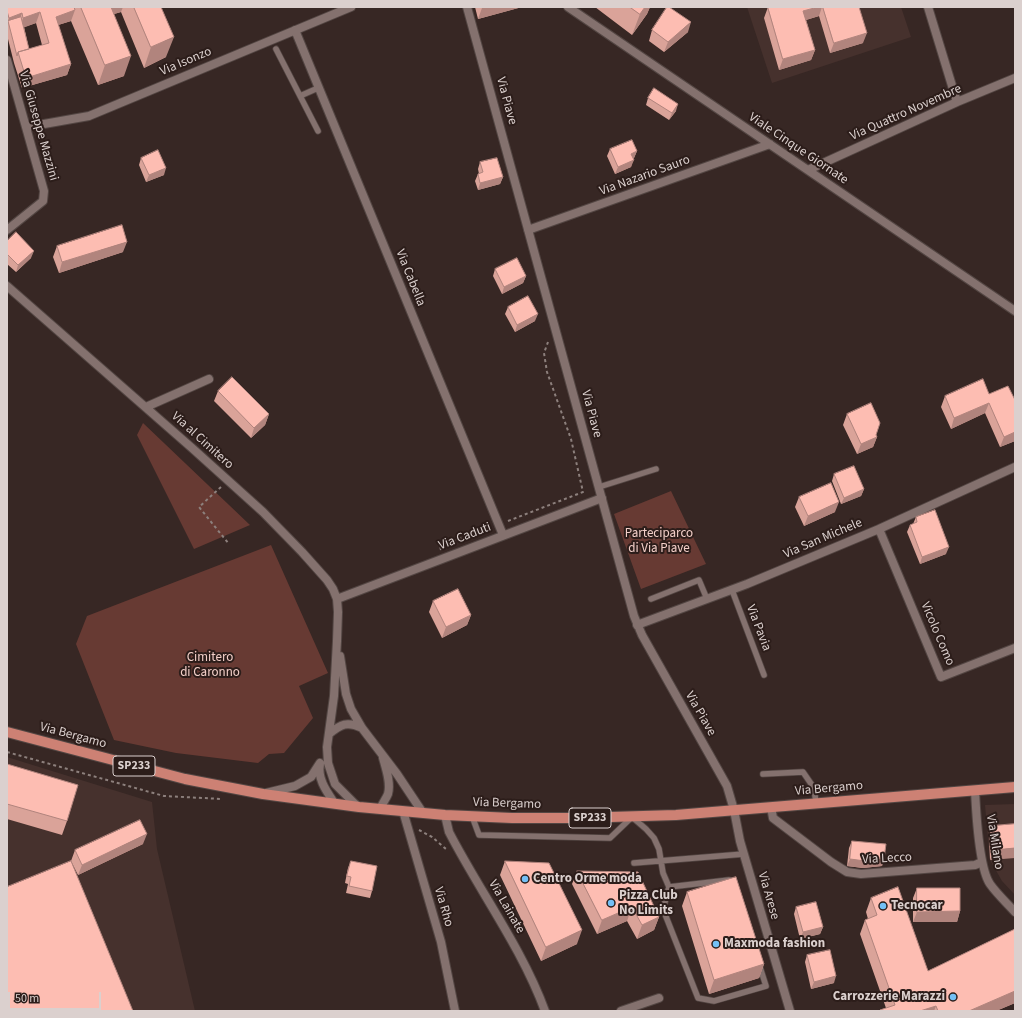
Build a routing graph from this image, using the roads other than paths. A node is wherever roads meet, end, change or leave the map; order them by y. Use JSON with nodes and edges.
{"nodes":[{"id":1,"x":351,"y":7,"type":"edge"},
{"id":2,"x":467,"y":7,"type":"edge"},
{"id":3,"x":568,"y":7,"type":"edge"},
{"id":4,"x":928,"y":7,"type":"edge"},
{"id":5,"x":295,"y":30,"type":"junction"},
{"id":6,"x":276,"y":49,"type":"dead end"},
{"id":7,"x":7,"y":60,"type":"edge"},
{"id":8,"x":1015,"y":78,"type":"edge"},
{"id":9,"x":318,"y":88,"type":"junction"},
{"id":10,"x":300,"y":96,"type":"junction"},
{"id":11,"x":957,"y":102,"type":"junction"},
{"id":12,"x":27,"y":127,"type":"junction"},
{"id":13,"x":318,"y":131,"type":"dead end"},
{"id":14,"x":770,"y":144,"type":"junction"},
{"id":15,"x":808,"y":170,"type":"junction"},
{"id":16,"x":7,"y":230,"type":"edge"},
{"id":17,"x":528,"y":230,"type":"junction"},
{"id":18,"x":7,"y":286,"type":"edge"},
{"id":19,"x":1015,"y":311,"type":"edge"},
{"id":20,"x":209,"y":379,"type":"dead end"},
{"id":21,"x":146,"y":407,"type":"junction"},
{"id":22,"x":1015,"y":468,"type":"edge"},
{"id":23,"x":656,"y":469,"type":"dead end"},
{"id":24,"x":599,"y":487,"type":"junction"},
{"id":25,"x":602,"y":498,"type":"junction"},
{"id":26,"x":879,"y":529,"type":"junction"},
{"id":27,"x":503,"y":535,"type":"junction"},
{"id":28,"x":732,"y":590,"type":"junction"},
{"id":29,"x":336,"y":599,"type":"junction"},
{"id":30,"x":651,"y":599,"type":"dead end"},
{"id":31,"x":707,"y":599,"type":"junction"},
{"id":32,"x":637,"y":625,"type":"junction"},
{"id":33,"x":337,"y":641,"type":"junction"},
{"id":34,"x":1015,"y":648,"type":"edge"},
{"id":35,"x":764,"y":675,"type":"dead end"},
{"id":36,"x":362,"y":728,"type":"junction"},
{"id":37,"x":7,"y":732,"type":"edge"},
{"id":38,"x":329,"y":734,"type":"junction"},
{"id":39,"x":327,"y":747,"type":"junction"},
{"id":40,"x":382,"y":756,"type":"junction"},
{"id":41,"x":320,"y":763,"type":"junction"},
{"id":42,"x":763,"y":774,"type":"dead end"},
{"id":43,"x":1015,"y":787,"type":"edge"},
{"id":44,"x":975,"y":790,"type":"junction"},
{"id":45,"x":263,"y":794,"type":"junction"},
{"id":46,"x":816,"y":803,"type":"junction"},
{"id":47,"x":335,"y":804,"type":"junction"},
{"id":48,"x":359,"y":807,"type":"junction"},
{"id":49,"x":771,"y":807,"type":"junction"},
{"id":50,"x":380,"y":809,"type":"junction"},
{"id":51,"x":734,"y":810,"type":"junction"},
{"id":52,"x":403,"y":811,"type":"junction"},
{"id":53,"x":423,"y":813,"type":"junction"},
{"id":54,"x":445,"y":815,"type":"junction"},
{"id":55,"x":472,"y":816,"type":"junction"},
{"id":56,"x":632,"y":817,"type":"junction"},
{"id":57,"x":744,"y":854,"type":"junction"},
{"id":58,"x":661,"y":860,"type":"junction"},
{"id":59,"x":982,"y":862,"type":"junction"},
{"id":60,"x":634,"y":863,"type":"dead end"},
{"id":61,"x":669,"y":887,"type":"junction"},
{"id":62,"x":736,"y":889,"type":"edge"},
{"id":63,"x":1015,"y":912,"type":"edge"},
{"id":64,"x":757,"y":956,"type":"edge"},
{"id":65,"x":659,"y":998,"type":"dead end"},
{"id":66,"x":455,"y":1011,"type":"edge"},
{"id":67,"x":545,"y":1011,"type":"edge"},
{"id":68,"x":622,"y":1011,"type":"edge"},
{"id":69,"x":790,"y":1011,"type":"edge"}],
"edges":[{"from":1,"to":5,"type":"street","name":"Via Isonzo"},
{"from":2,"to":17,"type":"street","name":"Via Piave"},
{"from":3,"to":14,"type":"street","name":"Viale Cinque Giornate"},
{"from":4,"to":11,"type":"street"},
{"from":5,"to":9,"type":"street","name":"Via Cabella"},
{"from":5,"to":12,"type":"street","name":"Via Isonzo"},
{"from":6,"to":10,"type":"lane"},
{"from":7,"to":12,"type":"street","name":"Via Giuseppe Mazzini"},
{"from":8,"to":11,"type":"street","name":"Via Quattro Novembre"},
{"from":9,"to":10,"type":"lane"},
{"from":9,"to":27,"type":"street","name":"Via Cabella"},
{"from":10,"to":13,"type":"lane"},
{"from":11,"to":15,"type":"street","name":"Via Quattro Novembre"},
{"from":12,"to":16,"type":"street","name":"Via Giuseppe Mazzini"},
{"from":14,"to":15,"type":"street","name":"Viale Cinque Giornate"},
{"from":14,"to":17,"type":"street","name":"Via Nazario Sauro"},
{"from":15,"to":19,"type":"street","name":"Viale Cinque Giornate"},
{"from":17,"to":24,"type":"street","name":"Via Piave"},
{"from":18,"to":21,"type":"street","name":"Via al Cimitero"},
{"from":20,"to":21,"type":"street"},
{"from":21,"to":29,"type":"street","name":"Via al Cimitero"},
{"from":22,"to":26,"type":"street","name":"Via San Michele"},
{"from":23,"to":24,"type":"lane"},
{"from":24,"to":25,"type":"street","name":"Via Piave"},
{"from":25,"to":27,"type":"street","name":"Via Caduti"},
{"from":25,"to":32,"type":"street","name":"Via Piave"},
{"from":26,"to":28,"type":"street","name":"Via San Michele"},
{"from":26,"to":34,"type":"street","name":"Vicolo Como"},
{"from":27,"to":29,"type":"street","name":"Via Caduti"},
{"from":28,"to":31,"type":"street","name":"Via San Michele"},
{"from":28,"to":35,"type":"lane","name":"Via Pavia"},
{"from":29,"to":33,"type":"street","name":"Via al Cimitero"},
{"from":30,"to":31,"type":"lane"},
{"from":31,"to":32,"type":"street","name":"Via San Michele"},
{"from":32,"to":51,"type":"street","name":"Via Piave"},
{"from":33,"to":36,"type":"street"},
{"from":33,"to":38,"type":"street"},
{"from":36,"to":38,"type":"street"},
{"from":36,"to":40,"type":"street"},
{"from":37,"to":45,"type":"main road","name":"Via Bergamo","number":"SP233"},
{"from":38,"to":39,"type":"street"},
{"from":39,"to":41,"type":"street"},
{"from":39,"to":48,"type":"street"},
{"from":40,"to":50,"type":"street"},
{"from":40,"to":53,"type":"street"},
{"from":41,"to":45,"type":"street"},
{"from":41,"to":47,"type":"street"},
{"from":42,"to":46,"type":"lane"},
{"from":43,"to":44,"type":"main road","name":"Via Bergamo","number":"SP233"},
{"from":44,"to":46,"type":"main road","name":"Via Bergamo","number":"SP233"},
{"from":44,"to":59,"type":"street","name":"Via Milano"},
{"from":45,"to":47,"type":"main road","name":"Via Bergamo","number":"SP233"},
{"from":46,"to":49,"type":"main road","name":"Via Bergamo","number":"SP233"},
{"from":47,"to":48,"type":"main road","name":"Via Bergamo","number":"SP233"},
{"from":48,"to":50,"type":"main road","name":"Via Bergamo","number":"SP233"},
{"from":49,"to":51,"type":"main road","name":"Via Bergamo","number":"SP233"},
{"from":49,"to":59,"type":"street","name":"Via Lecco"},
{"from":50,"to":52,"type":"main road","name":"Via Bergamo","number":"SP233"},
{"from":51,"to":56,"type":"main road","name":"Via Bergamo","number":"SP233"},
{"from":51,"to":57,"type":"street","name":"Via Arese"},
{"from":52,"to":53,"type":"main road","name":"Via Bergamo","number":"SP233"},
{"from":52,"to":66,"type":"street","name":"Via Rho"},
{"from":53,"to":54,"type":"main road","name":"Via Bergamo","number":"SP233"},
{"from":54,"to":55,"type":"main road","name":"Via Bergamo","number":"SP233"},
{"from":54,"to":67,"type":"street","name":"Via Lainate"},
{"from":55,"to":56,"type":"main road","name":"Via Bergamo","number":"SP233"},
{"from":55,"to":56,"type":"lane"},
{"from":56,"to":58,"type":"lane"},
{"from":57,"to":58,"type":"lane"},
{"from":57,"to":69,"type":"street","name":"Via Arese"},
{"from":58,"to":60,"type":"lane"},
{"from":58,"to":61,"type":"lane"},
{"from":59,"to":63,"type":"street","name":"Via Milano"},
{"from":61,"to":62,"type":"lane"},
{"from":61,"to":64,"type":"lane"},
{"from":65,"to":68,"type":"street"}]}
